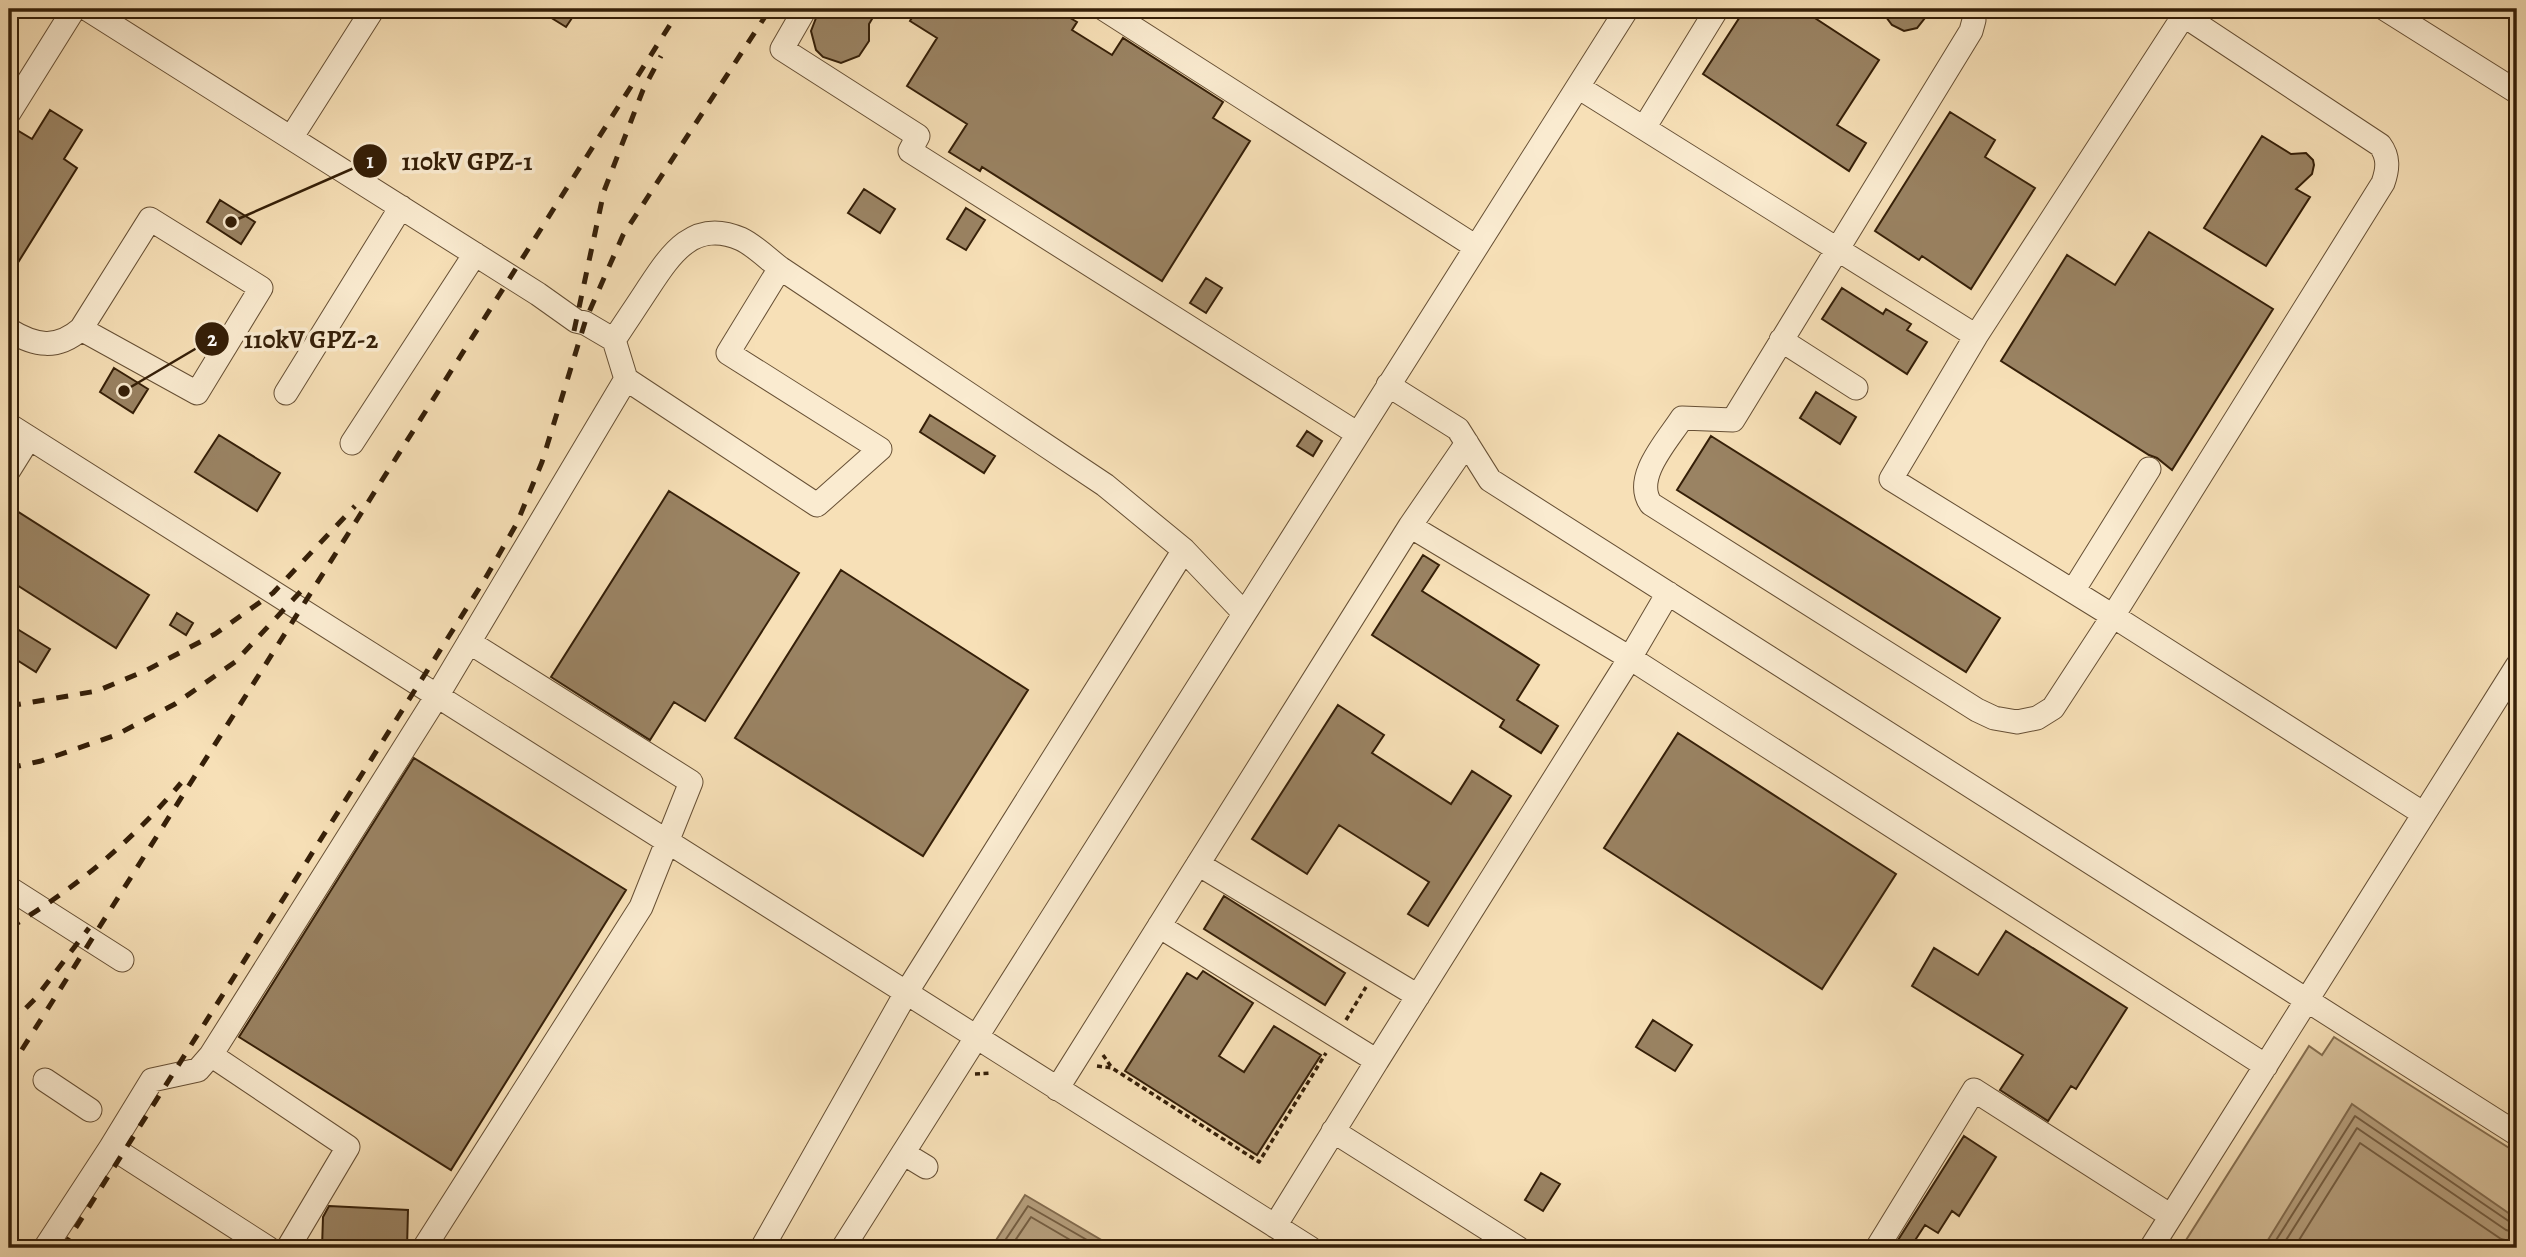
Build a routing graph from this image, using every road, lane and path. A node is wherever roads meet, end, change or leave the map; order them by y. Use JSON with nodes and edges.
{"nodes":[{"id":1,"x":74,"y":9,"type":"edge"},
{"id":2,"x":87,"y":9,"type":"edge"},
{"id":3,"x":373,"y":9,"type":"edge"},
{"id":4,"x":805,"y":9,"type":"edge"},
{"id":5,"x":1104,"y":9,"type":"edge"},
{"id":6,"x":1627,"y":9,"type":"edge"},
{"id":7,"x":1717,"y":9,"type":"edge"},
{"id":8,"x":1972,"y":9,"type":"edge"},
{"id":9,"x":2385,"y":9,"type":"edge"},
{"id":10,"x":2182,"y":11,"type":"edge"},
{"id":11,"x":1578,"y":87,"type":"junction"},
{"id":12,"x":2517,"y":92,"type":"edge"},
{"id":13,"x":9,"y":113,"type":"edge"},
{"id":14,"x":1644,"y":128,"type":"junction"},
{"id":15,"x":291,"y":138,"type":"junction"},
{"id":16,"x":401,"y":207,"type":"junction"},
{"id":17,"x":1476,"y":247,"type":"junction"},
{"id":18,"x":1837,"y":249,"type":"junction"},
{"id":19,"x":475,"y":254,"type":"junction"},
{"id":20,"x":780,"y":268,"type":"junction"},
{"id":21,"x":81,"y":329,"type":"junction"},
{"id":22,"x":9,"y":330,"type":"edge"},
{"id":23,"x":1976,"y":336,"type":"junction"},
{"id":24,"x":614,"y":340,"type":"junction"},
{"id":25,"x":1782,"y":340,"type":"junction"},
{"id":26,"x":626,"y":379,"type":"junction"},
{"id":27,"x":1388,"y":385,"type":"junction"},
{"id":28,"x":1856,"y":388,"type":"dead end"},
{"id":29,"x":286,"y":393,"type":"dead end"},
{"id":30,"x":9,"y":425,"type":"edge"},
{"id":31,"x":1357,"y":434,"type":"junction"},
{"id":32,"x":29,"y":438,"type":"junction"},
{"id":33,"x":352,"y":443,"type":"dead end"},
{"id":34,"x":1467,"y":443,"type":"junction"},
{"id":35,"x":2149,"y":469,"type":"dead end"},
{"id":36,"x":9,"y":470,"type":"edge"},
{"id":37,"x":1410,"y":526,"type":"junction"},
{"id":38,"x":1184,"y":550,"type":"junction"},
{"id":39,"x":2073,"y":591,"type":"junction"},
{"id":40,"x":1668,"y":593,"type":"junction"},
{"id":41,"x":1244,"y":613,"type":"junction"},
{"id":42,"x":2113,"y":616,"type":"junction"},
{"id":43,"x":469,"y":642,"type":"junction"},
{"id":44,"x":1630,"y":659,"type":"junction"},
{"id":45,"x":2517,"y":666,"type":"edge"},
{"id":46,"x":437,"y":696,"type":"junction"},
{"id":47,"x":2424,"y":814,"type":"junction"},
{"id":48,"x":666,"y":841,"type":"junction"},
{"id":49,"x":1198,"y":864,"type":"junction"},
{"id":50,"x":9,"y":888,"type":"edge"},
{"id":51,"x":1160,"y":926,"type":"junction"},
{"id":52,"x":122,"y":960,"type":"dead end"},
{"id":53,"x":906,"y":993,"type":"junction"},
{"id":54,"x":1418,"y":996,"type":"junction"},
{"id":55,"x":2307,"y":1000,"type":"junction"},
{"id":56,"x":976,"y":1038,"type":"junction"},
{"id":57,"x":211,"y":1055,"type":"junction"},
{"id":58,"x":1377,"y":1060,"type":"junction"},
{"id":59,"x":2266,"y":1066,"type":"junction"},
{"id":60,"x":45,"y":1080,"type":"dead end"},
{"id":61,"x":1058,"y":1089,"type":"junction"},
{"id":62,"x":90,"y":1110,"type":"dead end"},
{"id":63,"x":1333,"y":1131,"type":"junction"},
{"id":64,"x":2517,"y":1134,"type":"edge"},
{"id":65,"x":111,"y":1147,"type":"junction"},
{"id":66,"x":903,"y":1153,"type":"junction"},
{"id":67,"x":926,"y":1167,"type":"dead end"},
{"id":68,"x":2171,"y":1216,"type":"junction"},
{"id":69,"x":1275,"y":1226,"type":"junction"},
{"id":70,"x":45,"y":1248,"type":"edge"},
{"id":71,"x":268,"y":1248,"type":"edge"},
{"id":72,"x":288,"y":1248,"type":"edge"},
{"id":73,"x":424,"y":1248,"type":"edge"},
{"id":74,"x":762,"y":1248,"type":"edge"},
{"id":75,"x":842,"y":1248,"type":"edge"},
{"id":76,"x":1310,"y":1248,"type":"edge"},
{"id":77,"x":1518,"y":1248,"type":"edge"},
{"id":78,"x":1877,"y":1248,"type":"edge"},
{"id":79,"x":2151,"y":1248,"type":"edge"}],
"edges":[{"from":1,"to":13,"type":"lane"},
{"from":2,"to":15,"type":"lane"},
{"from":3,"to":15,"type":"lane"},
{"from":4,"to":31,"type":"lane"},
{"from":5,"to":17,"type":"lane"},
{"from":6,"to":11,"type":"lane"},
{"from":7,"to":14,"type":"lane"},
{"from":8,"to":18,"type":"lane"},
{"from":9,"to":12,"type":"lane"},
{"from":10,"to":23,"type":"lane"},
{"from":10,"to":42,"type":"lane"},
{"from":11,"to":14,"type":"lane"},
{"from":11,"to":17,"type":"lane"},
{"from":14,"to":18,"type":"lane"},
{"from":15,"to":16,"type":"lane"},
{"from":16,"to":19,"type":"lane"},
{"from":16,"to":29,"type":"lane"},
{"from":17,"to":27,"type":"lane"},
{"from":18,"to":23,"type":"lane"},
{"from":18,"to":25,"type":"lane"},
{"from":19,"to":24,"type":"lane"},
{"from":19,"to":33,"type":"lane"},
{"from":20,"to":24,"type":"lane"},
{"from":20,"to":26,"type":"lane"},
{"from":20,"to":38,"type":"lane"},
{"from":21,"to":21,"type":"lane"},
{"from":21,"to":22,"type":"lane"},
{"from":23,"to":39,"type":"lane"},
{"from":24,"to":26,"type":"lane"},
{"from":25,"to":28,"type":"lane"},
{"from":25,"to":42,"type":"lane"},
{"from":26,"to":43,"type":"lane"},
{"from":27,"to":31,"type":"lane"},
{"from":27,"to":34,"type":"lane"},
{"from":30,"to":32,"type":"lane"},
{"from":31,"to":41,"type":"lane"},
{"from":32,"to":36,"type":"lane"},
{"from":32,"to":46,"type":"lane"},
{"from":34,"to":37,"type":"lane"},
{"from":34,"to":40,"type":"lane"},
{"from":35,"to":39,"type":"lane"},
{"from":37,"to":44,"type":"lane"},
{"from":37,"to":49,"type":"lane"},
{"from":38,"to":41,"type":"lane"},
{"from":38,"to":53,"type":"lane"},
{"from":39,"to":42,"type":"lane"},
{"from":40,"to":44,"type":"lane"},
{"from":40,"to":55,"type":"lane"},
{"from":41,"to":56,"type":"lane"},
{"from":42,"to":47,"type":"lane"},
{"from":43,"to":46,"type":"lane"},
{"from":43,"to":48,"type":"lane"},
{"from":44,"to":54,"type":"lane"},
{"from":44,"to":59,"type":"lane"},
{"from":45,"to":47,"type":"lane"},
{"from":46,"to":48,"type":"lane"},
{"from":46,"to":57,"type":"lane"},
{"from":47,"to":55,"type":"lane"},
{"from":48,"to":53,"type":"lane"},
{"from":48,"to":73,"type":"lane"},
{"from":49,"to":51,"type":"lane"},
{"from":49,"to":54,"type":"lane"},
{"from":50,"to":52,"type":"lane"},
{"from":51,"to":58,"type":"lane"},
{"from":51,"to":61,"type":"lane"},
{"from":53,"to":56,"type":"lane"},
{"from":53,"to":74,"type":"lane"},
{"from":54,"to":58,"type":"lane"},
{"from":55,"to":59,"type":"lane"},
{"from":55,"to":64,"type":"lane"},
{"from":56,"to":61,"type":"lane"},
{"from":56,"to":66,"type":"lane"},
{"from":57,"to":65,"type":"lane"},
{"from":57,"to":72,"type":"lane"},
{"from":58,"to":63,"type":"lane"},
{"from":59,"to":68,"type":"lane"},
{"from":60,"to":62,"type":"lane"},
{"from":61,"to":69,"type":"lane"},
{"from":63,"to":69,"type":"lane"},
{"from":63,"to":77,"type":"lane"},
{"from":65,"to":70,"type":"lane"},
{"from":65,"to":71,"type":"lane"},
{"from":66,"to":67,"type":"lane"},
{"from":66,"to":75,"type":"lane"},
{"from":68,"to":78,"type":"lane"},
{"from":68,"to":79,"type":"lane"},
{"from":69,"to":76,"type":"lane"}]}
